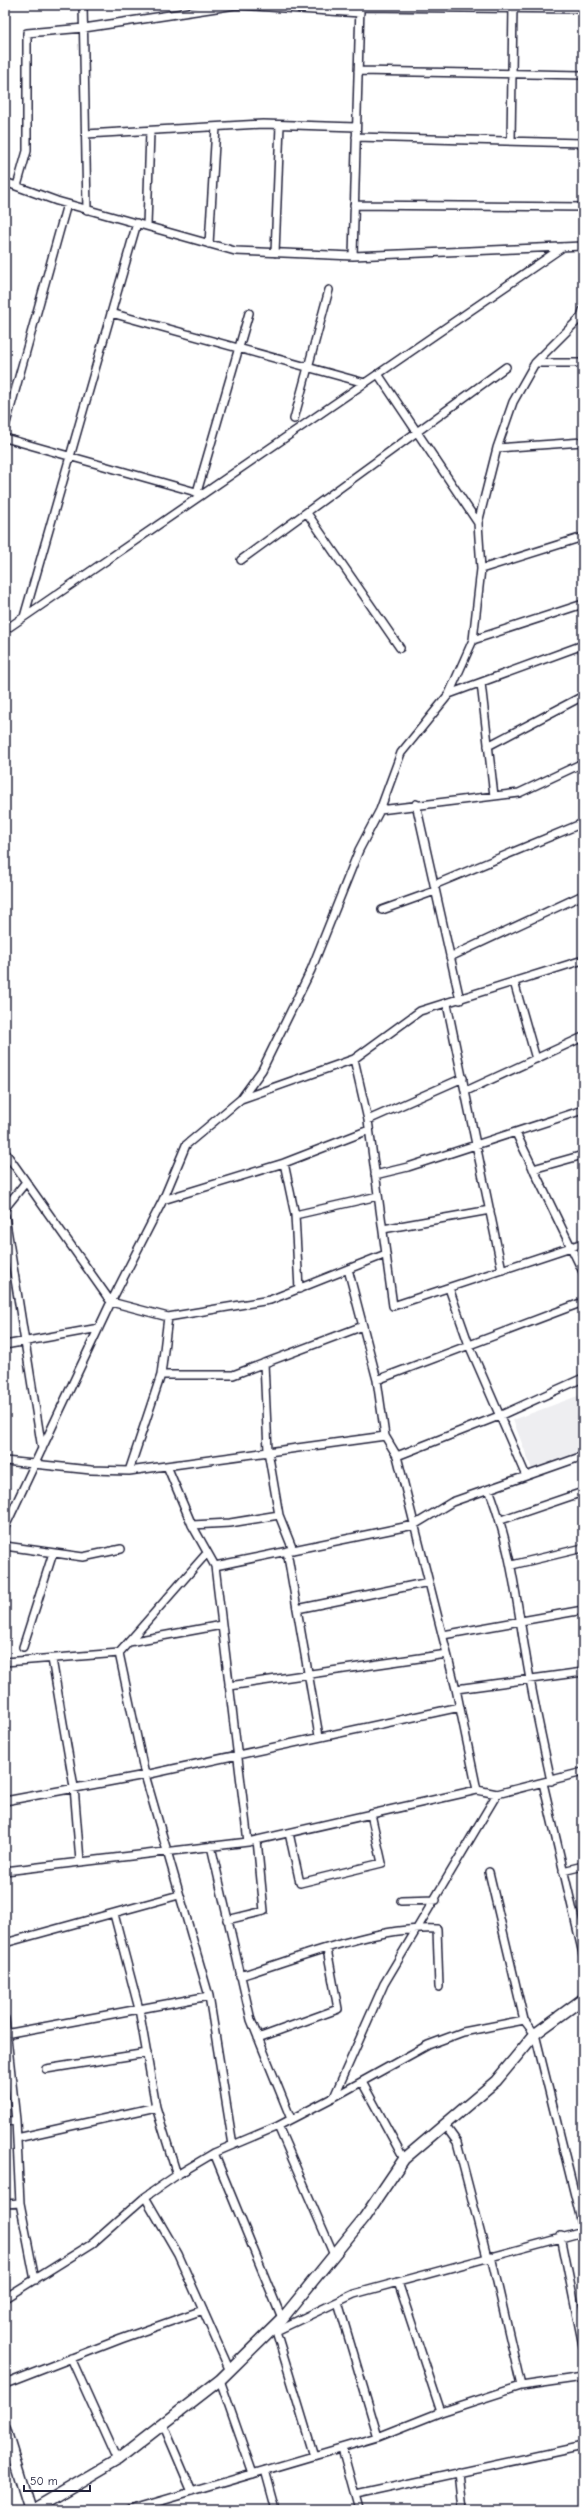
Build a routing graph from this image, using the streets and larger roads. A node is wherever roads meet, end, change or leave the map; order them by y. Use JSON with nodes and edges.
{"nodes":[{"id":1,"x":83,"y":5,"type":"edge"},
{"id":2,"x":236,"y":5,"type":"edge"},
{"id":3,"x":513,"y":7,"type":"edge"},
{"id":4,"x":360,"y":8,"type":"edge"},
{"id":5,"x":583,"y":10,"type":"edge"},
{"id":6,"x":84,"y":28,"type":"junction"},
{"id":7,"x":358,"y":71,"type":"junction"},
{"id":8,"x":512,"y":74,"type":"junction"},
{"id":9,"x":583,"y":75,"type":"edge"},
{"id":10,"x":280,"y":125,"type":"junction"},
{"id":11,"x":216,"y":127,"type":"junction"},
{"id":12,"x":356,"y":127,"type":"junction"},
{"id":13,"x":150,"y":131,"type":"junction"},
{"id":14,"x":86,"y":134,"type":"junction"},
{"id":15,"x":356,"y":137,"type":"junction"},
{"id":16,"x":511,"y":141,"type":"junction"},
{"id":17,"x":583,"y":143,"type":"edge"},
{"id":18,"x":5,"y":182,"type":"edge"},
{"id":19,"x":17,"y":186,"type":"junction"},
{"id":20,"x":67,"y":204,"type":"junction"},
{"id":21,"x":354,"y":205,"type":"junction"},
{"id":22,"x":583,"y":207,"type":"edge"},
{"id":23,"x":87,"y":210,"type":"junction"},
{"id":24,"x":137,"y":223,"type":"junction"},
{"id":25,"x":147,"y":226,"type":"junction"},
{"id":26,"x":209,"y":244,"type":"junction"},
{"id":27,"x":583,"y":246,"type":"edge"},
{"id":28,"x":563,"y":247,"type":"junction"},
{"id":29,"x":275,"y":253,"type":"junction"},
{"id":30,"x":353,"y":256,"type":"junction"},
{"id":31,"x":329,"y":290,"type":"dead end"},
{"id":32,"x":583,"y":310,"type":"edge"},
{"id":33,"x":111,"y":312,"type":"junction"},
{"id":34,"x":249,"y":313,"type":"dead end"},
{"id":35,"x":239,"y":348,"type":"junction"},
{"id":36,"x":535,"y":363,"type":"junction"},
{"id":37,"x":583,"y":363,"type":"edge"},
{"id":38,"x":308,"y":367,"type":"junction"},
{"id":39,"x":506,"y":367,"type":"dead end"},
{"id":40,"x":378,"y":374,"type":"junction"},
{"id":41,"x":365,"y":383,"type":"junction"},
{"id":42,"x":294,"y":419,"type":"dead end"},
{"id":43,"x":5,"y":427,"type":"edge"},
{"id":44,"x":417,"y":432,"type":"junction"},
{"id":45,"x":5,"y":438,"type":"edge"},
{"id":46,"x":583,"y":442,"type":"edge"},
{"id":47,"x":497,"y":448,"type":"junction"},
{"id":48,"x":70,"y":456,"type":"junction"},
{"id":49,"x":200,"y":493,"type":"junction"},
{"id":50,"x":307,"y":513,"type":"junction"},
{"id":51,"x":478,"y":523,"type":"junction"},
{"id":52,"x":583,"y":537,"type":"edge"},
{"id":53,"x":241,"y":560,"type":"dead end"},
{"id":54,"x":481,"y":569,"type":"junction"},
{"id":55,"x":583,"y":604,"type":"edge"},
{"id":56,"x":24,"y":617,"type":"junction"},
{"id":57,"x":5,"y":630,"type":"edge"},
{"id":58,"x":473,"y":640,"type":"junction"},
{"id":59,"x":583,"y":645,"type":"edge"},
{"id":60,"x":400,"y":648,"type":"dead end"},
{"id":61,"x":481,"y":683,"type":"junction"},
{"id":62,"x":449,"y":694,"type":"junction"},
{"id":63,"x":583,"y":696,"type":"edge"},
{"id":64,"x":488,"y":746,"type":"junction"},
{"id":65,"x":583,"y":763,"type":"edge"},
{"id":66,"x":494,"y":796,"type":"junction"},
{"id":67,"x":416,"y":804,"type":"junction"},
{"id":68,"x":380,"y":810,"type":"junction"},
{"id":69,"x":583,"y":823,"type":"edge"},
{"id":70,"x":435,"y":888,"type":"junction"},
{"id":71,"x":583,"y":895,"type":"edge"},
{"id":72,"x":382,"y":910,"type":"dead end"},
{"id":73,"x":450,"y":957,"type":"junction"},
{"id":74,"x":583,"y":960,"type":"edge"},
{"id":75,"x":514,"y":982,"type":"junction"},
{"id":76,"x":460,"y":1000,"type":"junction"},
{"id":77,"x":446,"y":1004,"type":"junction"},
{"id":78,"x":583,"y":1037,"type":"edge"},
{"id":79,"x":536,"y":1059,"type":"junction"},
{"id":80,"x":354,"y":1060,"type":"junction"},
{"id":81,"x":463,"y":1078,"type":"junction"},
{"id":82,"x":466,"y":1091,"type":"junction"},
{"id":83,"x":241,"y":1099,"type":"junction"},
{"id":84,"x":583,"y":1110,"type":"edge"},
{"id":85,"x":368,"y":1120,"type":"junction"},
{"id":86,"x":369,"y":1130,"type":"junction"},
{"id":87,"x":516,"y":1133,"type":"junction"},
{"id":88,"x":477,"y":1146,"type":"junction"},
{"id":89,"x":5,"y":1152,"type":"edge"},
{"id":90,"x":583,"y":1155,"type":"edge"},
{"id":91,"x":284,"y":1164,"type":"junction"},
{"id":92,"x":534,"y":1169,"type":"junction"},
{"id":93,"x":375,"y":1175,"type":"junction"},
{"id":94,"x":26,"y":1182,"type":"junction"},
{"id":95,"x":378,"y":1196,"type":"junction"},
{"id":96,"x":163,"y":1200,"type":"junction"},
{"id":97,"x":5,"y":1208,"type":"edge"},
{"id":98,"x":490,"y":1210,"type":"junction"},
{"id":99,"x":295,"y":1214,"type":"junction"},
{"id":100,"x":5,"y":1216,"type":"edge"},
{"id":101,"x":382,"y":1230,"type":"junction"},
{"id":102,"x":583,"y":1243,"type":"edge"},
{"id":103,"x":571,"y":1247,"type":"junction"},
{"id":104,"x":386,"y":1254,"type":"junction"},
{"id":105,"x":348,"y":1269,"type":"junction"},
{"id":106,"x":502,"y":1270,"type":"junction"},
{"id":107,"x":583,"y":1272,"type":"edge"},
{"id":108,"x":449,"y":1288,"type":"junction"},
{"id":109,"x":299,"y":1289,"type":"junction"},
{"id":110,"x":111,"y":1302,"type":"junction"},
{"id":111,"x":583,"y":1302,"type":"edge"},
{"id":112,"x":168,"y":1317,"type":"junction"},
{"id":113,"x":363,"y":1326,"type":"junction"},
{"id":114,"x":99,"y":1328,"type":"junction"},
{"id":115,"x":25,"y":1341,"type":"junction"},
{"id":116,"x":5,"y":1345,"type":"edge"},
{"id":117,"x":469,"y":1345,"type":"junction"},
{"id":118,"x":264,"y":1363,"type":"junction"},
{"id":119,"x":161,"y":1375,"type":"junction"},
{"id":120,"x":583,"y":1378,"type":"edge"},
{"id":121,"x":377,"y":1380,"type":"junction"},
{"id":122,"x":499,"y":1416,"type":"junction"},
{"id":123,"x":385,"y":1436,"type":"junction"},
{"id":124,"x":42,"y":1448,"type":"junction"},
{"id":125,"x":268,"y":1451,"type":"junction"},
{"id":126,"x":396,"y":1456,"type":"junction"},
{"id":127,"x":583,"y":1456,"type":"edge"},
{"id":128,"x":5,"y":1461,"type":"edge"},
{"id":129,"x":35,"y":1464,"type":"junction"},
{"id":130,"x":167,"y":1466,"type":"junction"},
{"id":131,"x":129,"y":1471,"type":"junction"},
{"id":132,"x":526,"y":1476,"type":"junction"},
{"id":133,"x":489,"y":1490,"type":"junction"},
{"id":134,"x":583,"y":1492,"type":"edge"},
{"id":135,"x":279,"y":1515,"type":"junction"},
{"id":136,"x":501,"y":1520,"type":"junction"},
{"id":137,"x":192,"y":1525,"type":"junction"},
{"id":138,"x":414,"y":1525,"type":"junction"},
{"id":139,"x":5,"y":1527,"type":"edge"},
{"id":140,"x":5,"y":1546,"type":"edge"},
{"id":141,"x":583,"y":1548,"type":"edge"},
{"id":142,"x":121,"y":1549,"type":"dead end"},
{"id":143,"x":290,"y":1550,"type":"junction"},
{"id":144,"x":53,"y":1553,"type":"junction"},
{"id":145,"x":207,"y":1553,"type":"junction"},
{"id":146,"x":512,"y":1565,"type":"junction"},
{"id":147,"x":215,"y":1566,"type":"junction"},
{"id":148,"x":429,"y":1582,"type":"junction"},
{"id":149,"x":297,"y":1609,"type":"junction"},
{"id":150,"x":583,"y":1610,"type":"edge"},
{"id":151,"x":521,"y":1622,"type":"junction"},
{"id":152,"x":222,"y":1625,"type":"junction"},
{"id":153,"x":442,"y":1635,"type":"junction"},
{"id":154,"x":129,"y":1642,"type":"junction"},
{"id":155,"x":23,"y":1647,"type":"dead end"},
{"id":156,"x":119,"y":1653,"type":"junction"},
{"id":157,"x":447,"y":1654,"type":"junction"},
{"id":158,"x":52,"y":1659,"type":"junction"},
{"id":159,"x":5,"y":1662,"type":"edge"},
{"id":160,"x":583,"y":1672,"type":"edge"},
{"id":161,"x":308,"y":1676,"type":"junction"},
{"id":162,"x":530,"y":1680,"type":"junction"},
{"id":163,"x":229,"y":1686,"type":"junction"},
{"id":164,"x":456,"y":1689,"type":"junction"},
{"id":165,"x":460,"y":1707,"type":"junction"},
{"id":166,"x":319,"y":1736,"type":"junction"},
{"id":167,"x":237,"y":1753,"type":"junction"},
{"id":168,"x":583,"y":1772,"type":"edge"},
{"id":169,"x":145,"y":1775,"type":"junction"},
{"id":170,"x":551,"y":1781,"type":"junction"},
{"id":171,"x":543,"y":1783,"type":"junction"},
{"id":172,"x":74,"y":1787,"type":"junction"},
{"id":173,"x":477,"y":1790,"type":"junction"},
{"id":174,"x":497,"y":1794,"type":"junction"},
{"id":175,"x":5,"y":1801,"type":"edge"},
{"id":176,"x":371,"y":1814,"type":"junction"},
{"id":177,"x":289,"y":1833,"type":"junction"},
{"id":178,"x":257,"y":1840,"type":"junction"},
{"id":179,"x":248,"y":1842,"type":"junction"},
{"id":180,"x":211,"y":1846,"type":"junction"},
{"id":181,"x":166,"y":1851,"type":"junction"},
{"id":182,"x":80,"y":1861,"type":"junction"},
{"id":183,"x":583,"y":1866,"type":"edge"},
{"id":184,"x":5,"y":1871,"type":"edge"},
{"id":185,"x":563,"y":1871,"type":"junction"},
{"id":186,"x":489,"y":1872,"type":"dead end"},
{"id":187,"x":179,"y":1895,"type":"junction"},
{"id":188,"x":436,"y":1900,"type":"junction"},
{"id":189,"x":401,"y":1901,"type":"dead end"},
{"id":190,"x":114,"y":1914,"type":"junction"},
{"id":191,"x":227,"y":1920,"type":"junction"},
{"id":192,"x":419,"y":1928,"type":"junction"},
{"id":193,"x":5,"y":1943,"type":"edge"},
{"id":194,"x":327,"y":1949,"type":"junction"},
{"id":195,"x":583,"y":1954,"type":"edge"},
{"id":196,"x":240,"y":1976,"type":"junction"},
{"id":197,"x":439,"y":1987,"type":"dead end"},
{"id":198,"x":209,"y":1996,"type":"junction"},
{"id":199,"x":583,"y":1999,"type":"edge"},
{"id":200,"x":139,"y":2009,"type":"junction"},
{"id":201,"x":5,"y":2019,"type":"edge"},
{"id":202,"x":524,"y":2020,"type":"junction"},
{"id":203,"x":6,"y":2033,"type":"edge"},
{"id":204,"x":535,"y":2034,"type":"junction"},
{"id":205,"x":258,"y":2038,"type":"junction"},
{"id":206,"x":147,"y":2053,"type":"junction"},
{"id":207,"x":46,"y":2069,"type":"dead end"},
{"id":208,"x":362,"y":2082,"type":"junction"},
{"id":209,"x":334,"y":2098,"type":"junction"},
{"id":210,"x":156,"y":2108,"type":"junction"},
{"id":211,"x":291,"y":2119,"type":"junction"},
{"id":212,"x":16,"y":2120,"type":"junction"},
{"id":213,"x":5,"y":2122,"type":"edge"},
{"id":214,"x":444,"y":2124,"type":"junction"},
{"id":215,"x":278,"y":2126,"type":"junction"},
{"id":216,"x":17,"y":2138,"type":"junction"},
{"id":217,"x":233,"y":2146,"type":"junction"},
{"id":218,"x":214,"y":2153,"type":"junction"},
{"id":219,"x":404,"y":2159,"type":"junction"},
{"id":220,"x":177,"y":2174,"type":"junction"},
{"id":221,"x":145,"y":2197,"type":"junction"},
{"id":222,"x":20,"y":2203,"type":"junction"},
{"id":223,"x":5,"y":2204,"type":"edge"},
{"id":224,"x":583,"y":2228,"type":"edge"},
{"id":225,"x":583,"y":2232,"type":"edge"},
{"id":226,"x":561,"y":2236,"type":"junction"},
{"id":227,"x":334,"y":2255,"type":"junction"},
{"id":228,"x":489,"y":2256,"type":"junction"},
{"id":229,"x":35,"y":2280,"type":"junction"},
{"id":230,"x":398,"y":2282,"type":"junction"},
{"id":231,"x":5,"y":2298,"type":"edge"},
{"id":232,"x":338,"y":2302,"type":"junction"},
{"id":233,"x":203,"y":2310,"type":"junction"},
{"id":234,"x":282,"y":2319,"type":"junction"},
{"id":235,"x":275,"y":2330,"type":"junction"},
{"id":236,"x":583,"y":2346,"type":"edge"},
{"id":237,"x":71,"y":2358,"type":"junction"},
{"id":238,"x":230,"y":2370,"type":"junction"},
{"id":239,"x":583,"y":2376,"type":"edge"},
{"id":240,"x":220,"y":2380,"type":"junction"},
{"id":241,"x":5,"y":2384,"type":"edge"},
{"id":242,"x":521,"y":2386,"type":"junction"},
{"id":243,"x":441,"y":2412,"type":"junction"},
{"id":244,"x":163,"y":2424,"type":"junction"},
{"id":245,"x":5,"y":2429,"type":"edge"},
{"id":246,"x":378,"y":2437,"type":"junction"},
{"id":247,"x":583,"y":2446,"type":"edge"},
{"id":248,"x":342,"y":2448,"type":"junction"},
{"id":249,"x":314,"y":2456,"type":"junction"},
{"id":250,"x":117,"y":2460,"type":"junction"},
{"id":251,"x":265,"y":2470,"type":"junction"},
{"id":252,"x":458,"y":2472,"type":"junction"},
{"id":253,"x":253,"y":2474,"type":"junction"},
{"id":254,"x":192,"y":2492,"type":"junction"},
{"id":255,"x":356,"y":2495,"type":"junction"},
{"id":256,"x":31,"y":2510,"type":"edge"},
{"id":257,"x":130,"y":2510,"type":"edge"},
{"id":258,"x":276,"y":2510,"type":"edge"},
{"id":259,"x":359,"y":2510,"type":"edge"},
{"id":260,"x":463,"y":2510,"type":"edge"}],
"edges":[{"from":1,"to":6,"type":"street"},
{"from":2,"to":4,"type":"street"},
{"from":2,"to":6,"type":"street"},
{"from":3,"to":4,"type":"street"},
{"from":3,"to":5,"type":"street"},
{"from":3,"to":8,"type":"street"},
{"from":4,"to":7,"type":"street"},
{"from":6,"to":14,"type":"street"},
{"from":6,"to":19,"type":"street"},
{"from":7,"to":8,"type":"street"},
{"from":7,"to":12,"type":"street"},
{"from":8,"to":9,"type":"street"},
{"from":8,"to":16,"type":"street"},
{"from":10,"to":11,"type":"street"},
{"from":10,"to":12,"type":"street"},
{"from":10,"to":29,"type":"street"},
{"from":11,"to":13,"type":"street"},
{"from":11,"to":26,"type":"street"},
{"from":12,"to":15,"type":"street"},
{"from":13,"to":14,"type":"street"},
{"from":13,"to":25,"type":"street"},
{"from":14,"to":23,"type":"street"},
{"from":15,"to":16,"type":"street"},
{"from":15,"to":21,"type":"street"},
{"from":16,"to":17,"type":"street"},
{"from":18,"to":19,"type":"street"},
{"from":19,"to":20,"type":"street"},
{"from":20,"to":23,"type":"street"},
{"from":20,"to":43,"type":"street"},
{"from":21,"to":22,"type":"street"},
{"from":21,"to":30,"type":"street"},
{"from":23,"to":24,"type":"street"},
{"from":24,"to":25,"type":"street"},
{"from":24,"to":33,"type":"street"},
{"from":25,"to":26,"type":"street"},
{"from":26,"to":29,"type":"street"},
{"from":27,"to":28,"type":"street"},
{"from":28,"to":30,"type":"street"},
{"from":28,"to":40,"type":"street"},
{"from":29,"to":30,"type":"street"},
{"from":31,"to":38,"type":"street"},
{"from":32,"to":36,"type":"street"},
{"from":33,"to":35,"type":"street"},
{"from":33,"to":48,"type":"street"},
{"from":34,"to":35,"type":"street"},
{"from":35,"to":38,"type":"street"},
{"from":35,"to":49,"type":"street"},
{"from":36,"to":37,"type":"street"},
{"from":36,"to":47,"type":"street"},
{"from":38,"to":41,"type":"street"},
{"from":38,"to":42,"type":"street"},
{"from":39,"to":44,"type":"street"},
{"from":40,"to":41,"type":"street"},
{"from":40,"to":44,"type":"street"},
{"from":41,"to":49,"type":"street"},
{"from":44,"to":50,"type":"street"},
{"from":44,"to":51,"type":"street"},
{"from":45,"to":48,"type":"street"},
{"from":46,"to":47,"type":"street"},
{"from":47,"to":51,"type":"street"},
{"from":48,"to":49,"type":"street"},
{"from":48,"to":56,"type":"street"},
{"from":49,"to":56,"type":"street"},
{"from":50,"to":53,"type":"street"},
{"from":50,"to":60,"type":"street"},
{"from":51,"to":54,"type":"street"},
{"from":52,"to":54,"type":"street"},
{"from":54,"to":58,"type":"street"},
{"from":55,"to":58,"type":"street"},
{"from":56,"to":57,"type":"street"},
{"from":58,"to":62,"type":"street"},
{"from":59,"to":61,"type":"street"},
{"from":61,"to":62,"type":"street"},
{"from":61,"to":64,"type":"street"},
{"from":62,"to":68,"type":"street"},
{"from":63,"to":64,"type":"street"},
{"from":64,"to":66,"type":"street"},
{"from":65,"to":66,"type":"street"},
{"from":66,"to":67,"type":"street"},
{"from":67,"to":68,"type":"street"},
{"from":67,"to":70,"type":"street"},
{"from":68,"to":83,"type":"street"},
{"from":69,"to":70,"type":"street"},
{"from":70,"to":72,"type":"street"},
{"from":70,"to":73,"type":"street"},
{"from":71,"to":73,"type":"street"},
{"from":73,"to":76,"type":"street"},
{"from":74,"to":75,"type":"street"},
{"from":75,"to":76,"type":"street"},
{"from":75,"to":79,"type":"street"},
{"from":76,"to":77,"type":"street"},
{"from":77,"to":80,"type":"street"},
{"from":77,"to":81,"type":"street"},
{"from":78,"to":79,"type":"street"},
{"from":79,"to":82,"type":"street"},
{"from":80,"to":83,"type":"street"},
{"from":80,"to":85,"type":"street"},
{"from":81,"to":82,"type":"street"},
{"from":81,"to":85,"type":"street"},
{"from":82,"to":88,"type":"street"},
{"from":83,"to":96,"type":"street"},
{"from":84,"to":87,"type":"street"},
{"from":85,"to":86,"type":"street"},
{"from":86,"to":91,"type":"street"},
{"from":86,"to":93,"type":"street"},
{"from":87,"to":88,"type":"street"},
{"from":87,"to":92,"type":"street"},
{"from":88,"to":93,"type":"street"},
{"from":88,"to":98,"type":"street"},
{"from":89,"to":94,"type":"street"},
{"from":90,"to":92,"type":"street"},
{"from":91,"to":96,"type":"street"},
{"from":91,"to":99,"type":"street"},
{"from":92,"to":103,"type":"street"},
{"from":93,"to":95,"type":"street"},
{"from":94,"to":97,"type":"street"},
{"from":94,"to":110,"type":"street"},
{"from":95,"to":99,"type":"street"},
{"from":95,"to":101,"type":"street"},
{"from":96,"to":110,"type":"street"},
{"from":98,"to":101,"type":"street"},
{"from":98,"to":106,"type":"street"},
{"from":99,"to":109,"type":"street"},
{"from":100,"to":115,"type":"street"},
{"from":101,"to":104,"type":"street"},
{"from":102,"to":103,"type":"street"},
{"from":103,"to":106,"type":"street"},
{"from":103,"to":107,"type":"street"},
{"from":104,"to":105,"type":"street"},
{"from":104,"to":108,"type":"street"},
{"from":105,"to":109,"type":"street"},
{"from":105,"to":113,"type":"street"},
{"from":106,"to":108,"type":"street"},
{"from":108,"to":117,"type":"street"},
{"from":109,"to":112,"type":"street"},
{"from":110,"to":112,"type":"street"},
{"from":110,"to":114,"type":"street"},
{"from":111,"to":117,"type":"street"},
{"from":112,"to":119,"type":"street"},
{"from":113,"to":118,"type":"street"},
{"from":113,"to":121,"type":"street"},
{"from":114,"to":115,"type":"street"},
{"from":114,"to":124,"type":"street"},
{"from":115,"to":116,"type":"street"},
{"from":115,"to":124,"type":"street"},
{"from":117,"to":121,"type":"street"},
{"from":117,"to":122,"type":"street"},
{"from":118,"to":119,"type":"street"},
{"from":118,"to":125,"type":"street"},
{"from":119,"to":131,"type":"street"},
{"from":120,"to":122,"type":"street"},
{"from":121,"to":123,"type":"street"},
{"from":122,"to":126,"type":"street"},
{"from":122,"to":132,"type":"street"},
{"from":123,"to":125,"type":"street"},
{"from":123,"to":126,"type":"street"},
{"from":124,"to":129,"type":"street"},
{"from":125,"to":130,"type":"street"},
{"from":125,"to":135,"type":"street"},
{"from":126,"to":138,"type":"street"},
{"from":127,"to":132,"type":"street"},
{"from":128,"to":129,"type":"street"},
{"from":129,"to":131,"type":"street"},
{"from":129,"to":139,"type":"street"},
{"from":130,"to":131,"type":"street"},
{"from":130,"to":137,"type":"street"},
{"from":132,"to":133,"type":"street"},
{"from":133,"to":136,"type":"street"},
{"from":133,"to":138,"type":"street"},
{"from":134,"to":136,"type":"street"},
{"from":135,"to":137,"type":"street"},
{"from":135,"to":143,"type":"street"},
{"from":136,"to":146,"type":"street"},
{"from":137,"to":145,"type":"street"},
{"from":138,"to":143,"type":"street"},
{"from":138,"to":148,"type":"street"},
{"from":140,"to":144,"type":"street"},
{"from":141,"to":146,"type":"street"},
{"from":142,"to":144,"type":"street"},
{"from":143,"to":147,"type":"street"},
{"from":143,"to":149,"type":"street"},
{"from":144,"to":155,"type":"street"},
{"from":145,"to":147,"type":"street"},
{"from":145,"to":154,"type":"street"},
{"from":146,"to":151,"type":"street"},
{"from":147,"to":152,"type":"street"},
{"from":148,"to":149,"type":"street"},
{"from":148,"to":153,"type":"street"},
{"from":149,"to":161,"type":"street"},
{"from":150,"to":151,"type":"street"},
{"from":151,"to":153,"type":"street"},
{"from":151,"to":162,"type":"street"},
{"from":152,"to":154,"type":"street"},
{"from":152,"to":163,"type":"street"},
{"from":153,"to":157,"type":"street"},
{"from":154,"to":156,"type":"street"},
{"from":156,"to":158,"type":"street"},
{"from":156,"to":169,"type":"street"},
{"from":157,"to":161,"type":"street"},
{"from":157,"to":164,"type":"street"},
{"from":158,"to":159,"type":"street"},
{"from":158,"to":172,"type":"street"},
{"from":160,"to":162,"type":"street"},
{"from":161,"to":163,"type":"street"},
{"from":161,"to":166,"type":"street"},
{"from":162,"to":164,"type":"street"},
{"from":162,"to":170,"type":"street"},
{"from":163,"to":167,"type":"street"},
{"from":164,"to":165,"type":"street"},
{"from":165,"to":166,"type":"street"},
{"from":165,"to":173,"type":"street"},
{"from":166,"to":167,"type":"street"},
{"from":167,"to":169,"type":"street"},
{"from":167,"to":179,"type":"street"},
{"from":168,"to":170,"type":"street"},
{"from":169,"to":172,"type":"street"},
{"from":169,"to":181,"type":"street"},
{"from":170,"to":171,"type":"street"},
{"from":171,"to":174,"type":"street"},
{"from":171,"to":185,"type":"street"},
{"from":172,"to":175,"type":"street"},
{"from":172,"to":182,"type":"street"},
{"from":173,"to":174,"type":"street"},
{"from":173,"to":176,"type":"street"},
{"from":174,"to":188,"type":"street"},
{"from":176,"to":177,"type":"street"},
{"from":176,"to":177,"type":"street"},
{"from":177,"to":178,"type":"street"},
{"from":178,"to":179,"type":"street"},
{"from":178,"to":191,"type":"street"},
{"from":179,"to":180,"type":"street"},
{"from":180,"to":181,"type":"street"},
{"from":180,"to":191,"type":"street"},
{"from":181,"to":182,"type":"street"},
{"from":181,"to":187,"type":"street"},
{"from":182,"to":184,"type":"street"},
{"from":183,"to":185,"type":"street"},
{"from":185,"to":195,"type":"street"},
{"from":186,"to":202,"type":"street"},
{"from":187,"to":190,"type":"street"},
{"from":187,"to":198,"type":"street"},
{"from":188,"to":189,"type":"street"},
{"from":188,"to":192,"type":"street"},
{"from":190,"to":193,"type":"street"},
{"from":190,"to":200,"type":"street"},
{"from":191,"to":196,"type":"street"},
{"from":192,"to":194,"type":"street"},
{"from":192,"to":197,"type":"street"},
{"from":192,"to":209,"type":"street"},
{"from":194,"to":196,"type":"street"},
{"from":194,"to":205,"type":"street"},
{"from":196,"to":205,"type":"street"},
{"from":198,"to":200,"type":"street"},
{"from":198,"to":217,"type":"street"},
{"from":199,"to":204,"type":"street"},
{"from":200,"to":203,"type":"street"},
{"from":200,"to":206,"type":"street"},
{"from":201,"to":203,"type":"street"},
{"from":202,"to":204,"type":"street"},
{"from":202,"to":208,"type":"street"},
{"from":203,"to":212,"type":"street"},
{"from":204,"to":214,"type":"street"},
{"from":204,"to":224,"type":"street"},
{"from":205,"to":211,"type":"street"},
{"from":206,"to":207,"type":"street"},
{"from":206,"to":210,"type":"street"},
{"from":208,"to":209,"type":"street"},
{"from":208,"to":219,"type":"street"},
{"from":209,"to":211,"type":"street"},
{"from":210,"to":216,"type":"street"},
{"from":210,"to":220,"type":"street"},
{"from":211,"to":215,"type":"street"},
{"from":212,"to":213,"type":"street"},
{"from":212,"to":216,"type":"street"},
{"from":214,"to":219,"type":"street"},
{"from":214,"to":228,"type":"street"},
{"from":215,"to":217,"type":"street"},
{"from":215,"to":227,"type":"street"},
{"from":216,"to":222,"type":"street"},
{"from":217,"to":218,"type":"street"},
{"from":218,"to":220,"type":"street"},
{"from":218,"to":234,"type":"street"},
{"from":219,"to":227,"type":"street"},
{"from":220,"to":221,"type":"street"},
{"from":221,"to":229,"type":"street"},
{"from":221,"to":233,"type":"street"},
{"from":222,"to":223,"type":"street"},
{"from":222,"to":229,"type":"street"},
{"from":225,"to":226,"type":"street"},
{"from":226,"to":228,"type":"street"},
{"from":226,"to":236,"type":"street"},
{"from":227,"to":234,"type":"street"},
{"from":228,"to":230,"type":"street"},
{"from":228,"to":242,"type":"street"},
{"from":229,"to":231,"type":"street"},
{"from":230,"to":232,"type":"street"},
{"from":230,"to":243,"type":"street"},
{"from":232,"to":235,"type":"street"},
{"from":232,"to":246,"type":"street"},
{"from":233,"to":237,"type":"street"},
{"from":233,"to":238,"type":"street"},
{"from":234,"to":235,"type":"street"},
{"from":235,"to":238,"type":"street"},
{"from":235,"to":249,"type":"street"},
{"from":237,"to":241,"type":"street"},
{"from":237,"to":250,"type":"street"},
{"from":238,"to":240,"type":"street"},
{"from":239,"to":242,"type":"street"},
{"from":240,"to":244,"type":"street"},
{"from":240,"to":253,"type":"street"},
{"from":242,"to":243,"type":"street"},
{"from":243,"to":246,"type":"street"},
{"from":244,"to":250,"type":"street"},
{"from":244,"to":254,"type":"street"},
{"from":245,"to":256,"type":"street"},
{"from":246,"to":248,"type":"street"},
{"from":247,"to":252,"type":"street"},
{"from":248,"to":249,"type":"street"},
{"from":248,"to":255,"type":"street"},
{"from":249,"to":251,"type":"street"},
{"from":250,"to":256,"type":"street"},
{"from":251,"to":253,"type":"street"},
{"from":251,"to":258,"type":"street"},
{"from":252,"to":255,"type":"street"},
{"from":252,"to":260,"type":"street"},
{"from":253,"to":254,"type":"street"},
{"from":254,"to":257,"type":"street"},
{"from":255,"to":259,"type":"street"}]}
